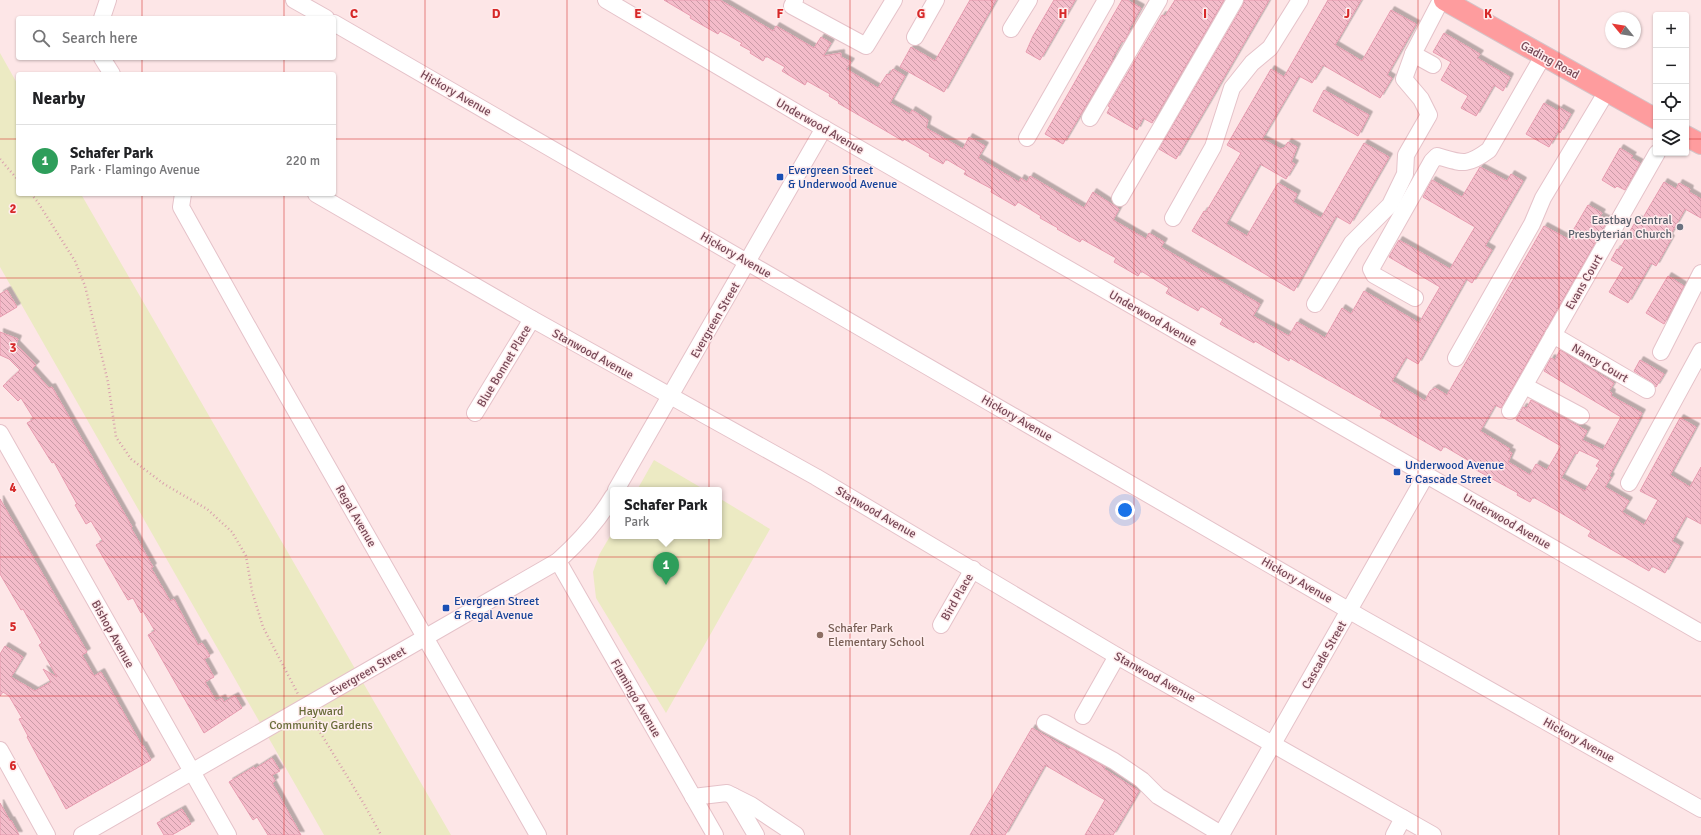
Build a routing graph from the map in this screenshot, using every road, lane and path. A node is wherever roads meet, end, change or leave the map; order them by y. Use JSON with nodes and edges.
{"nodes":[{"id":1,"x":108,"y":0,"type":"edge"},
{"id":2,"x":294,"y":0,"type":"edge"},
{"id":3,"x":606,"y":0,"type":"edge"},
{"id":4,"x":795,"y":0,"type":"edge"},
{"id":5,"x":894,"y":0,"type":"edge"},
{"id":6,"x":936,"y":0,"type":"edge"},
{"id":7,"x":1029,"y":0,"type":"edge"},
{"id":8,"x":1106,"y":0,"type":"edge"},
{"id":9,"x":1159,"y":0,"type":"edge"},
{"id":10,"x":1235,"y":0,"type":"edge"},
{"id":11,"x":1300,"y":0,"type":"edge"},
{"id":12,"x":1441,"y":0,"type":"edge"},
{"id":13,"x":1444,"y":0,"type":"edge"},
{"id":14,"x":103,"y":16,"type":"edge"},
{"id":15,"x":322,"y":16,"type":"edge"},
{"id":16,"x":336,"y":24,"type":"edge"},
{"id":17,"x":1011,"y":29,"type":"dead end"},
{"id":18,"x":915,"y":38,"type":"dead end"},
{"id":19,"x":1413,"y":54,"type":"junction"},
{"id":20,"x":1543,"y":56,"type":"junction"},
{"id":21,"x":103,"y":60,"type":"edge"},
{"id":22,"x":1433,"y":65,"type":"dead end"},
{"id":23,"x":111,"y":72,"type":"edge"},
{"id":24,"x":1607,"y":91,"type":"junction"},
{"id":25,"x":1653,"y":117,"type":"edge"},
{"id":26,"x":1090,"y":118,"type":"dead end"},
{"id":27,"x":824,"y":128,"type":"junction"},
{"id":28,"x":1027,"y":138,"type":"dead end"},
{"id":29,"x":1689,"y":138,"type":"edge"},
{"id":30,"x":1701,"y":144,"type":"edge"},
{"id":31,"x":1655,"y":156,"type":"edge"},
{"id":32,"x":0,"y":159,"type":"edge"},
{"id":33,"x":16,"y":178,"type":"edge"},
{"id":34,"x":32,"y":196,"type":"edge"},
{"id":35,"x":183,"y":196,"type":"edge"},
{"id":36,"x":319,"y":196,"type":"edge"},
{"id":37,"x":1120,"y":198,"type":"dead end"},
{"id":38,"x":1173,"y":218,"type":"dead end"},
{"id":39,"x":748,"y":262,"type":"junction"},
{"id":40,"x":1701,"y":272,"type":"edge"},
{"id":41,"x":1414,"y":298,"type":"dead end"},
{"id":42,"x":1315,"y":304,"type":"dead end"},
{"id":43,"x":532,"y":319,"type":"junction"},
{"id":44,"x":1554,"y":335,"type":"junction"},
{"id":45,"x":1701,"y":351,"type":"edge"},
{"id":46,"x":1661,"y":352,"type":"dead end"},
{"id":47,"x":1456,"y":358,"type":"dead end"},
{"id":48,"x":1525,"y":386,"type":"junction"},
{"id":49,"x":1647,"y":390,"type":"dead end"},
{"id":50,"x":670,"y":397,"type":"junction"},
{"id":51,"x":1510,"y":411,"type":"dead end"},
{"id":52,"x":475,"y":413,"type":"dead end"},
{"id":53,"x":1581,"y":416,"type":"dead end"},
{"id":54,"x":0,"y":433,"type":"edge"},
{"id":55,"x":1426,"y":474,"type":"junction"},
{"id":56,"x":1629,"y":483,"type":"dead end"},
{"id":57,"x":618,"y":487,"type":"edge"},
{"id":58,"x":610,"y":501,"type":"edge"},
{"id":59,"x":558,"y":561,"type":"junction"},
{"id":60,"x":973,"y":569,"type":"junction"},
{"id":61,"x":1349,"y":611,"type":"junction"},
{"id":62,"x":940,"y":625,"type":"dead end"},
{"id":63,"x":1701,"y":633,"type":"edge"},
{"id":64,"x":426,"y":638,"type":"junction"},
{"id":65,"x":1117,"y":656,"type":"junction"},
{"id":66,"x":305,"y":707,"type":"junction"},
{"id":67,"x":1083,"y":716,"type":"dead end"},
{"id":68,"x":1045,"y":724,"type":"dead end"},
{"id":69,"x":1273,"y":743,"type":"junction"},
{"id":70,"x":0,"y":750,"type":"edge"},
{"id":71,"x":191,"y":772,"type":"junction"},
{"id":72,"x":733,"y":796,"type":"junction"},
{"id":73,"x":693,"y":798,"type":"junction"},
{"id":74,"x":1701,"y":810,"type":"edge"},
{"id":75,"x":1403,"y":818,"type":"junction"},
{"id":76,"x":47,"y":835,"type":"edge"},
{"id":77,"x":82,"y":835,"type":"edge"},
{"id":78,"x":228,"y":835,"type":"edge"},
{"id":79,"x":381,"y":835,"type":"edge"},
{"id":80,"x":538,"y":835,"type":"edge"},
{"id":81,"x":715,"y":835,"type":"edge"},
{"id":82,"x":756,"y":835,"type":"edge"},
{"id":83,"x":796,"y":835,"type":"edge"},
{"id":84,"x":1221,"y":835,"type":"edge"},
{"id":85,"x":1394,"y":835,"type":"edge"},
{"id":86,"x":1433,"y":835,"type":"edge"}],
"edges":[{"from":1,"to":14,"type":"street"},
{"from":2,"to":15,"type":"street"},
{"from":3,"to":27,"type":"street","name":"Underwood Avenue"},
{"from":4,"to":5,"type":"street"},
{"from":6,"to":18,"type":"street"},
{"from":7,"to":17,"type":"street"},
{"from":8,"to":28,"type":"street"},
{"from":9,"to":26,"type":"street"},
{"from":10,"to":37,"type":"street"},
{"from":11,"to":38,"type":"street"},
{"from":12,"to":19,"type":"street"},
{"from":13,"to":20,"type":"main road","name":"Gading Road"},
{"from":16,"to":39,"type":"street","name":"Hickory Avenue"},
{"from":19,"to":22,"type":"street"},
{"from":19,"to":42,"type":"street"},
{"from":20,"to":24,"type":"main road","name":"Gading Road"},
{"from":20,"to":41,"type":"street"},
{"from":21,"to":23,"type":"street"},
{"from":24,"to":25,"type":"main road","name":"Gading Road"},
{"from":24,"to":47,"type":"street"},
{"from":27,"to":39,"type":"street","name":"Evergreen Street"},
{"from":27,"to":55,"type":"street","name":"Underwood Avenue"},
{"from":29,"to":30,"type":"main road"},
{"from":31,"to":44,"type":"street","name":"Evans Court"},
{"from":32,"to":33,"type":"path"},
{"from":34,"to":66,"type":"path"},
{"from":35,"to":64,"type":"street","name":"Regal Avenue"},
{"from":36,"to":43,"type":"street","name":"Stanwood Avenue"},
{"from":39,"to":50,"type":"street","name":"Evergreen Street"},
{"from":39,"to":61,"type":"street","name":"Hickory Avenue"},
{"from":40,"to":46,"type":"street"},
{"from":43,"to":50,"type":"street","name":"Stanwood Avenue"},
{"from":43,"to":52,"type":"street","name":"Blue Bonnet Place"},
{"from":44,"to":48,"type":"street","name":"Evans Court"},
{"from":44,"to":49,"type":"street","name":"Nancy Court"},
{"from":45,"to":56,"type":"street"},
{"from":48,"to":51,"type":"street","name":"Evans Court"},
{"from":48,"to":53,"type":"street"},
{"from":50,"to":57,"type":"street","name":"Evergreen Street"},
{"from":50,"to":60,"type":"street","name":"Stanwood Avenue"},
{"from":54,"to":71,"type":"street","name":"Bishop Avenue"},
{"from":55,"to":61,"type":"street","name":"Cascade Street"},
{"from":55,"to":63,"type":"street","name":"Underwood Avenue"},
{"from":58,"to":59,"type":"street","name":"Evergreen Street"},
{"from":59,"to":64,"type":"street","name":"Evergreen Street"},
{"from":59,"to":73,"type":"street","name":"Flamingo Avenue"},
{"from":60,"to":62,"type":"street","name":"Bird Place"},
{"from":60,"to":65,"type":"street","name":"Stanwood Avenue"},
{"from":61,"to":69,"type":"street","name":"Cascade Street"},
{"from":61,"to":74,"type":"street","name":"Hickory Avenue"},
{"from":64,"to":66,"type":"street","name":"Evergreen Street"},
{"from":64,"to":80,"type":"street","name":"Regal Avenue"},
{"from":65,"to":67,"type":"street"},
{"from":65,"to":69,"type":"street","name":"Stanwood Avenue"},
{"from":66,"to":71,"type":"street","name":"Evergreen Street"},
{"from":66,"to":79,"type":"path"},
{"from":68,"to":84,"type":"street"},
{"from":69,"to":75,"type":"street","name":"Stanwood Avenue"},
{"from":69,"to":84,"type":"street","name":"Cascade Street"},
{"from":70,"to":76,"type":"street"},
{"from":71,"to":77,"type":"street","name":"Evergreen Street"},
{"from":71,"to":78,"type":"street","name":"Bishop Avenue"},
{"from":72,"to":73,"type":"street"},
{"from":72,"to":82,"type":"street"},
{"from":72,"to":83,"type":"street"},
{"from":73,"to":81,"type":"street","name":"Flamingo Avenue"},
{"from":75,"to":85,"type":"street"},
{"from":75,"to":86,"type":"street","name":"Stanwood Avenue"}]}
